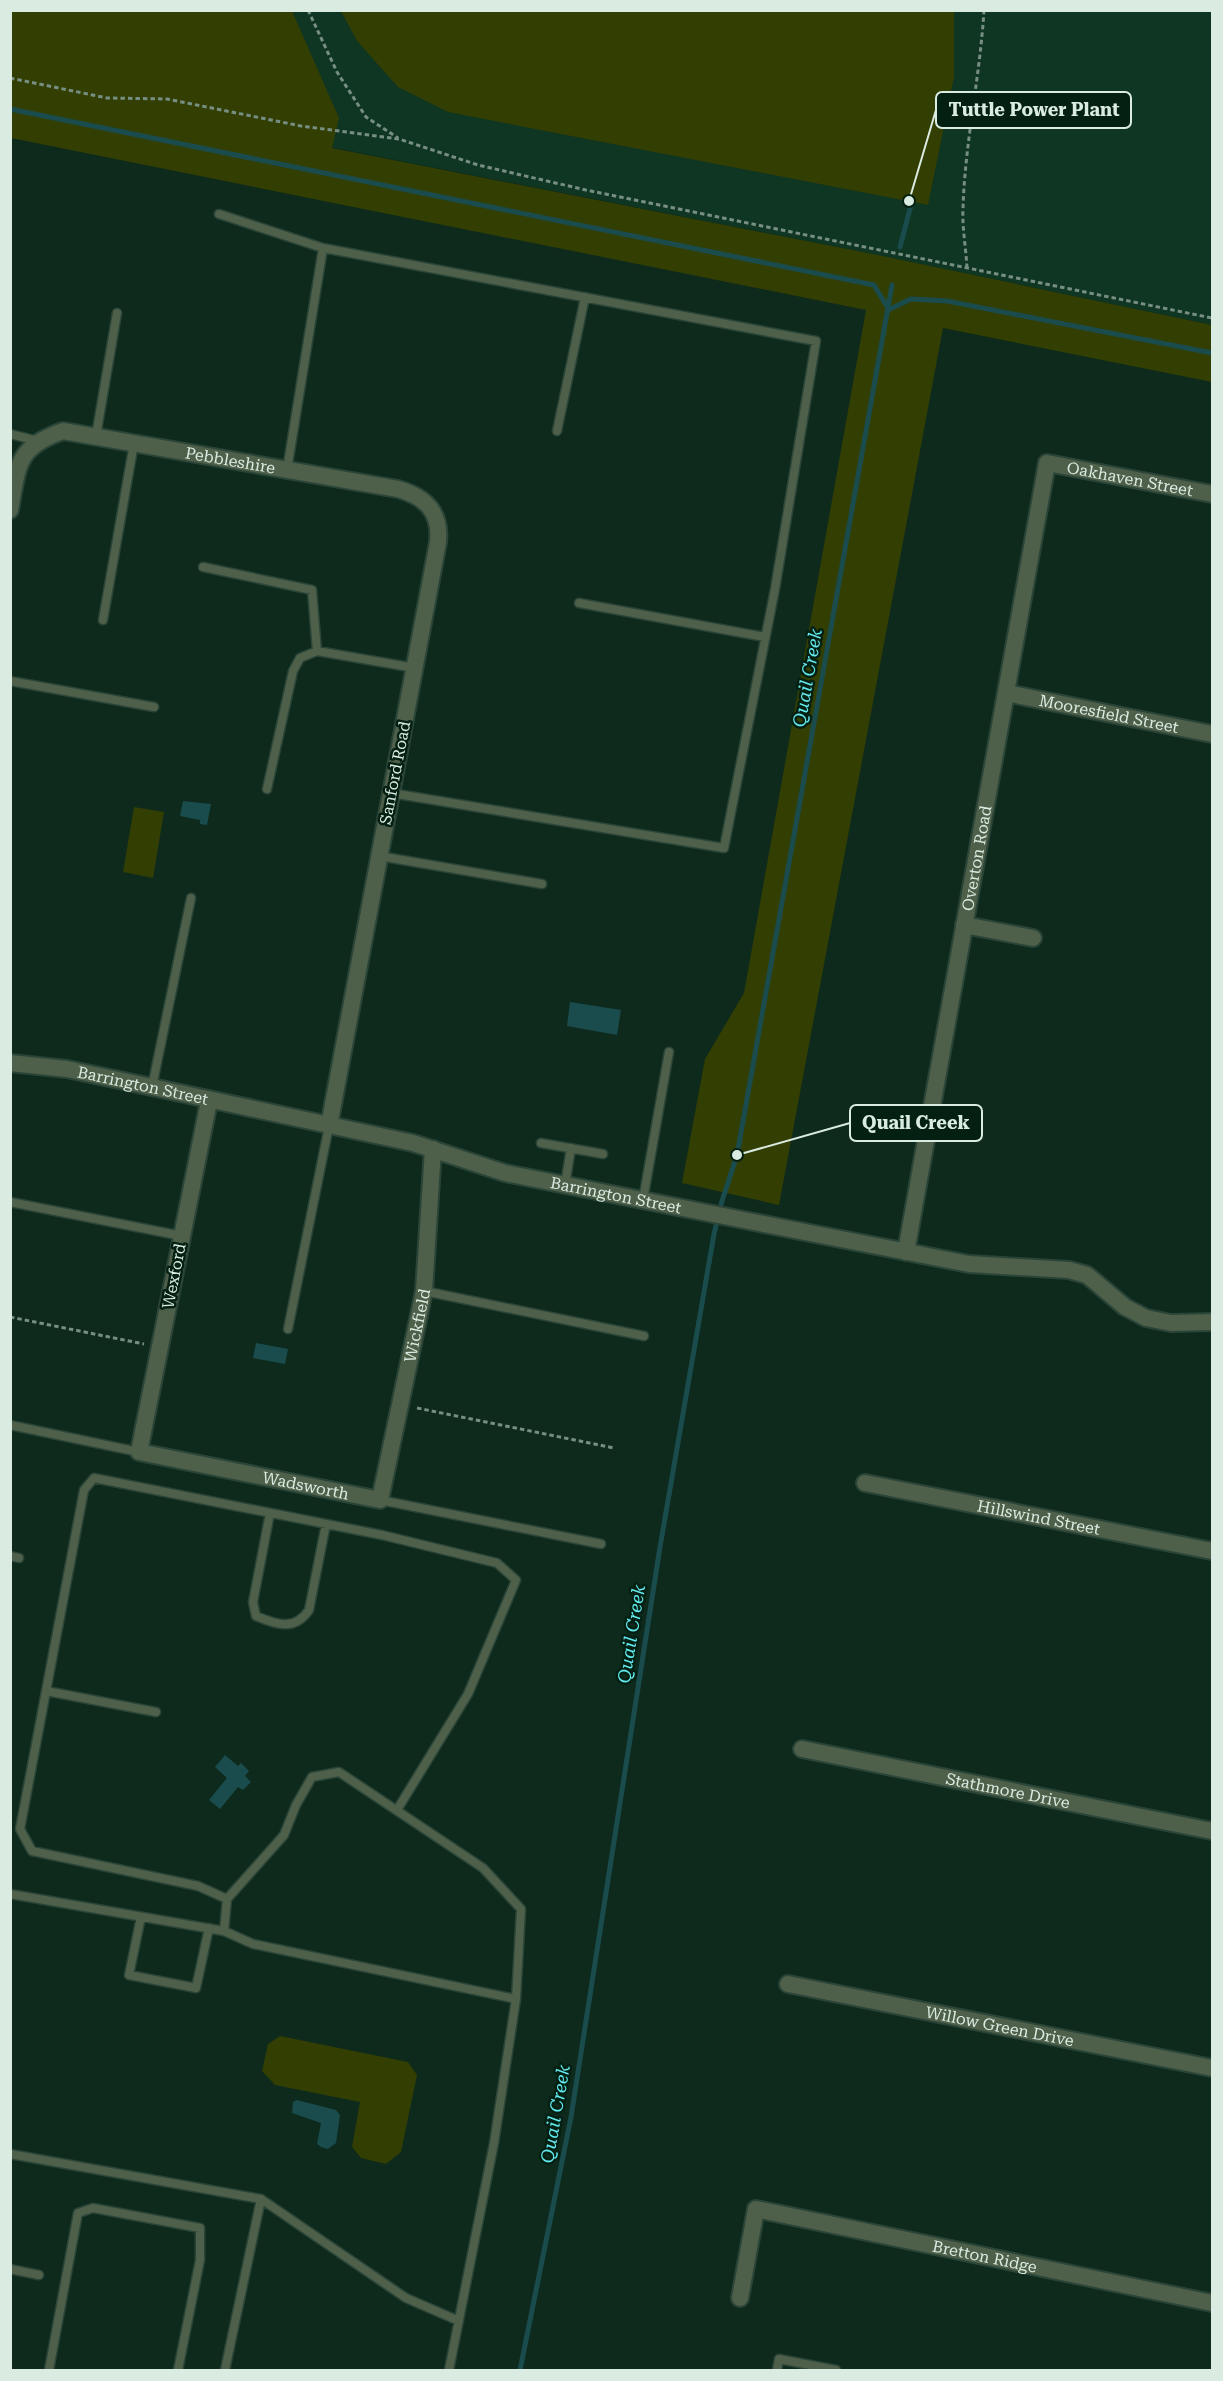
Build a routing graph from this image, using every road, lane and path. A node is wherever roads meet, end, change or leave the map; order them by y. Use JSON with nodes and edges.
{"nodes":[{"id":1,"x":308,"y":10,"type":"edge"},
{"id":2,"x":984,"y":10,"type":"edge"},
{"id":3,"x":10,"y":78,"type":"edge"},
{"id":4,"x":399,"y":139,"type":"junction"},
{"id":5,"x":219,"y":214,"type":"dead end"},
{"id":6,"x":323,"y":248,"type":"junction"},
{"id":7,"x":967,"y":268,"type":"junction"},
{"id":8,"x":585,"y":297,"type":"junction"},
{"id":9,"x":117,"y":313,"type":"dead end"},
{"id":10,"x":1212,"y":318,"type":"edge"},
{"id":11,"x":557,"y":431,"type":"dead end"},
{"id":12,"x":10,"y":434,"type":"edge"},
{"id":13,"x":96,"y":436,"type":"junction"},
{"id":14,"x":39,"y":441,"type":"junction"},
{"id":15,"x":134,"y":443,"type":"junction"},
{"id":16,"x":1047,"y":463,"type":"joint"},
{"id":17,"x":288,"y":470,"type":"junction"},
{"id":18,"x":1212,"y":494,"type":"edge"},
{"id":19,"x":422,"y":498,"type":"joint"},
{"id":20,"x":10,"y":510,"type":"edge"},
{"id":21,"x":203,"y":567,"type":"dead end"},
{"id":22,"x":579,"y":603,"type":"dead end"},
{"id":23,"x":103,"y":620,"type":"dead end"},
{"id":24,"x":765,"y":637,"type":"junction"},
{"id":25,"x":317,"y":651,"type":"junction"},
{"id":26,"x":415,"y":668,"type":"junction"},
{"id":27,"x":10,"y":681,"type":"edge"},
{"id":28,"x":1006,"y":693,"type":"junction"},
{"id":29,"x":154,"y":707,"type":"dead end"},
{"id":30,"x":1212,"y":734,"type":"edge"},
{"id":31,"x":267,"y":789,"type":"dead end"},
{"id":32,"x":391,"y":793,"type":"junction"},
{"id":33,"x":379,"y":856,"type":"junction"},
{"id":34,"x":542,"y":884,"type":"dead end"},
{"id":35,"x":191,"y":898,"type":"dead end"},
{"id":36,"x":964,"y":924,"type":"junction"},
{"id":37,"x":1033,"y":938,"type":"dead end"},
{"id":38,"x":669,"y":1052,"type":"dead end"},
{"id":39,"x":10,"y":1063,"type":"edge"},
{"id":40,"x":152,"y":1087,"type":"junction"},
{"id":41,"x":209,"y":1101,"type":"junction"},
{"id":42,"x":329,"y":1126,"type":"junction"},
{"id":43,"x":541,"y":1143,"type":"dead end"},
{"id":44,"x":571,"y":1148,"type":"junction"},
{"id":45,"x":433,"y":1149,"type":"junction"},
{"id":46,"x":603,"y":1154,"type":"dead end"},
{"id":47,"x":565,"y":1185,"type":"junction"},
{"id":48,"x":643,"y":1200,"type":"junction"},
{"id":49,"x":10,"y":1202,"type":"edge"},
{"id":50,"x":182,"y":1236,"type":"junction"},
{"id":51,"x":906,"y":1252,"type":"junction"},
{"id":52,"x":424,"y":1292,"type":"junction"},
{"id":53,"x":10,"y":1317,"type":"edge"},
{"id":54,"x":1212,"y":1322,"type":"edge"},
{"id":55,"x":288,"y":1329,"type":"dead end"},
{"id":56,"x":644,"y":1336,"type":"dead end"},
{"id":57,"x":160,"y":1348,"type":"junction"},
{"id":58,"x":401,"y":1404,"type":"junction"},
{"id":59,"x":10,"y":1425,"type":"edge"},
{"id":60,"x":614,"y":1448,"type":"dead end"},
{"id":61,"x":139,"y":1452,"type":"junction"},
{"id":62,"x":865,"y":1483,"type":"dead end"},
{"id":63,"x":380,"y":1500,"type":"junction"},
{"id":64,"x":270,"y":1513,"type":"junction"},
{"id":65,"x":326,"y":1524,"type":"junction"},
{"id":66,"x":601,"y":1544,"type":"dead end"},
{"id":67,"x":1212,"y":1551,"type":"edge"},
{"id":68,"x":46,"y":1691,"type":"junction"},
{"id":69,"x":156,"y":1712,"type":"dead end"},
{"id":70,"x":802,"y":1749,"type":"dead end"},
{"id":71,"x":397,"y":1810,"type":"junction"},
{"id":72,"x":1212,"y":1831,"type":"edge"},
{"id":73,"x":10,"y":1894,"type":"edge"},
{"id":74,"x":227,"y":1899,"type":"junction"},
{"id":75,"x":141,"y":1917,"type":"junction"},
{"id":76,"x":209,"y":1928,"type":"junction"},
{"id":77,"x":224,"y":1931,"type":"junction"},
{"id":78,"x":789,"y":1984,"type":"dead end"},
{"id":79,"x":516,"y":1998,"type":"junction"},
{"id":80,"x":1212,"y":2068,"type":"edge"},
{"id":81,"x":10,"y":2154,"type":"edge"},
{"id":82,"x":261,"y":2199,"type":"junction"},
{"id":83,"x":10,"y":2270,"type":"edge"},
{"id":84,"x":39,"y":2275,"type":"dead end"},
{"id":85,"x":740,"y":2298,"type":"dead end"},
{"id":86,"x":1212,"y":2302,"type":"edge"},
{"id":87,"x":459,"y":2321,"type":"junction"},
{"id":88,"x":48,"y":2370,"type":"edge"},
{"id":89,"x":178,"y":2370,"type":"edge"},
{"id":90,"x":225,"y":2370,"type":"edge"},
{"id":91,"x":449,"y":2370,"type":"edge"},
{"id":92,"x":777,"y":2370,"type":"edge"},
{"id":93,"x":836,"y":2370,"type":"edge"}],
"edges":[{"from":1,"to":4,"type":"path"},
{"from":2,"to":7,"type":"path"},
{"from":3,"to":4,"type":"path"},
{"from":4,"to":7,"type":"path"},
{"from":5,"to":6,"type":"lane"},
{"from":6,"to":8,"type":"lane"},
{"from":6,"to":17,"type":"lane"},
{"from":7,"to":10,"type":"path"},
{"from":8,"to":11,"type":"lane"},
{"from":8,"to":24,"type":"lane"},
{"from":9,"to":13,"type":"lane"},
{"from":12,"to":14,"type":"lane"},
{"from":13,"to":14,"type":"street","name":"Pebbleshire"},
{"from":13,"to":15,"type":"street","name":"Pebbleshire"},
{"from":14,"to":20,"type":"street"},
{"from":15,"to":17,"type":"street","name":"Pebbleshire"},
{"from":15,"to":23,"type":"lane"},
{"from":16,"to":18,"type":"street","name":"Oakhaven Street"},
{"from":16,"to":28,"type":"street","name":"Overton Road"},
{"from":17,"to":19,"type":"street","name":"Pebbleshire"},
{"from":19,"to":26,"type":"street","name":"Sanford Road"},
{"from":21,"to":25,"type":"lane"},
{"from":22,"to":24,"type":"lane"},
{"from":24,"to":32,"type":"lane"},
{"from":25,"to":26,"type":"lane"},
{"from":25,"to":31,"type":"lane"},
{"from":26,"to":32,"type":"street","name":"Sanford Road"},
{"from":27,"to":29,"type":"lane"},
{"from":28,"to":30,"type":"street","name":"Mooresfield Street"},
{"from":28,"to":36,"type":"street","name":"Overton Road"},
{"from":32,"to":33,"type":"street","name":"Sanford Road"},
{"from":33,"to":34,"type":"lane"},
{"from":33,"to":42,"type":"street","name":"Sanford Road"},
{"from":35,"to":40,"type":"lane"},
{"from":36,"to":37,"type":"street"},
{"from":36,"to":51,"type":"street","name":"Overton Road"},
{"from":38,"to":48,"type":"lane"},
{"from":39,"to":40,"type":"street","name":"Barrington Street"},
{"from":40,"to":41,"type":"street","name":"Barrington Street"},
{"from":41,"to":42,"type":"street","name":"Barrington Street"},
{"from":41,"to":50,"type":"street","name":"Wexford"},
{"from":42,"to":45,"type":"street","name":"Barrington Street"},
{"from":42,"to":55,"type":"lane"},
{"from":43,"to":44,"type":"lane"},
{"from":44,"to":46,"type":"lane"},
{"from":44,"to":47,"type":"lane"},
{"from":45,"to":47,"type":"street","name":"Barrington Street"},
{"from":45,"to":52,"type":"street","name":"Wickfield"},
{"from":47,"to":48,"type":"street","name":"Barrington Street"},
{"from":48,"to":51,"type":"street","name":"Barrington Street"},
{"from":49,"to":50,"type":"lane"},
{"from":50,"to":57,"type":"street","name":"Wexford"},
{"from":51,"to":54,"type":"street","name":"Barrington Street"},
{"from":52,"to":56,"type":"lane"},
{"from":52,"to":58,"type":"street","name":"Wickfield"},
{"from":53,"to":57,"type":"path"},
{"from":57,"to":61,"type":"street","name":"Wexford"},
{"from":58,"to":60,"type":"path"},
{"from":58,"to":63,"type":"street","name":"Wickfield"},
{"from":59,"to":61,"type":"lane","name":"Wadsworth"},
{"from":61,"to":63,"type":"street","name":"Wadsworth"},
{"from":62,"to":67,"type":"street","name":"Hillswind Street"},
{"from":63,"to":66,"type":"lane","name":"Wadsworth"},
{"from":64,"to":65,"type":"lane"},
{"from":64,"to":65,"type":"lane"},
{"from":64,"to":68,"type":"lane"},
{"from":65,"to":71,"type":"lane"},
{"from":68,"to":69,"type":"lane"},
{"from":68,"to":74,"type":"lane"},
{"from":70,"to":72,"type":"street","name":"Stathmore Drive"},
{"from":71,"to":74,"type":"lane"},
{"from":71,"to":79,"type":"lane"},
{"from":73,"to":75,"type":"lane"},
{"from":74,"to":77,"type":"lane"},
{"from":75,"to":76,"type":"lane"},
{"from":75,"to":76,"type":"lane"},
{"from":76,"to":77,"type":"lane"},
{"from":77,"to":79,"type":"lane"},
{"from":78,"to":80,"type":"street","name":"Willow Green Drive"},
{"from":79,"to":87,"type":"lane"},
{"from":81,"to":82,"type":"lane"},
{"from":82,"to":87,"type":"lane"},
{"from":82,"to":90,"type":"lane"},
{"from":83,"to":84,"type":"lane"},
{"from":85,"to":86,"type":"street","name":"Bretton Ridge"},
{"from":87,"to":91,"type":"lane"},
{"from":88,"to":89,"type":"lane"},
{"from":92,"to":93,"type":"lane"}]}
